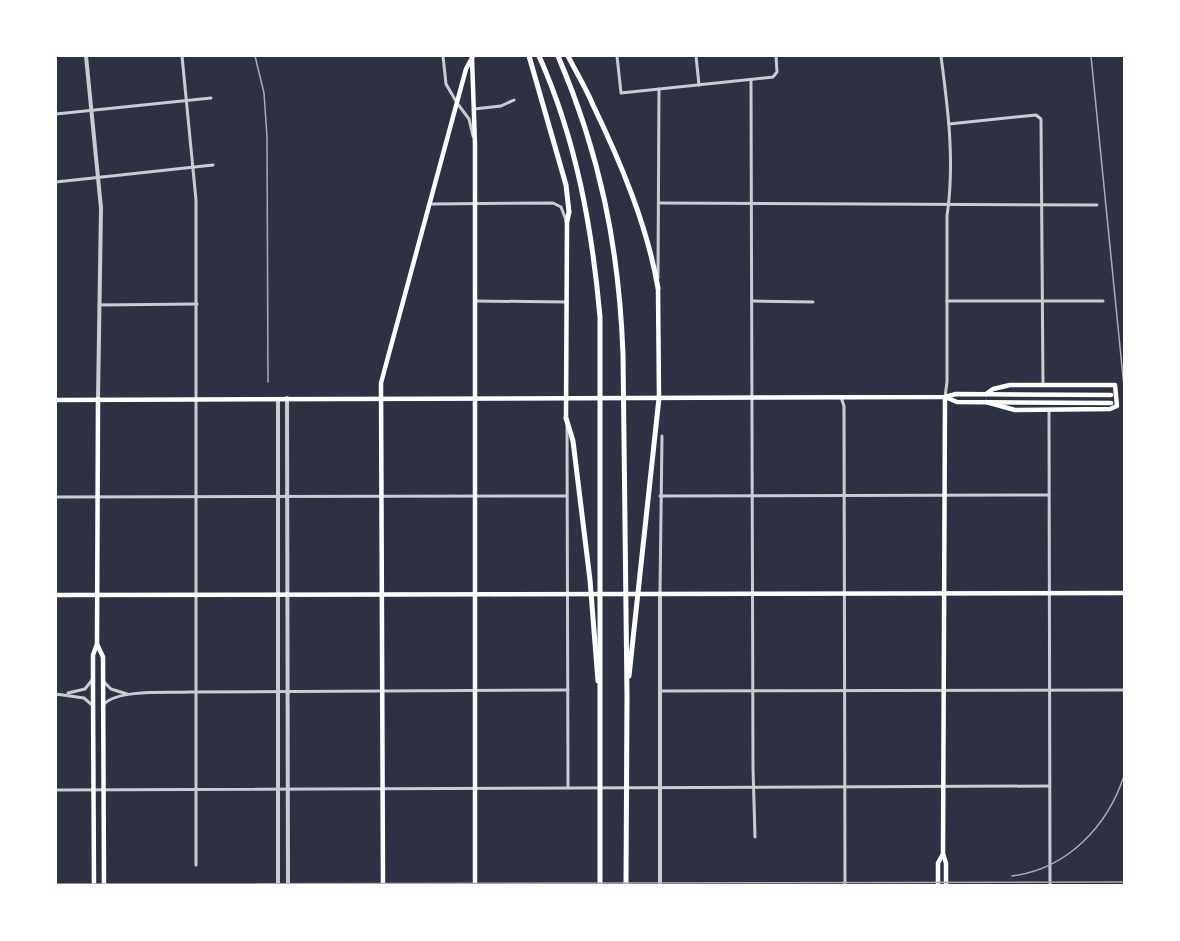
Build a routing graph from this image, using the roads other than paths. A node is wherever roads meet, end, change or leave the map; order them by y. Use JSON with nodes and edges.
{"nodes":[{"id":1,"x":86,"y":56,"type":"edge"},
{"id":2,"x":182,"y":56,"type":"edge"},
{"id":3,"x":443,"y":56,"type":"edge"},
{"id":4,"x":529,"y":56,"type":"edge"},
{"id":5,"x":539,"y":56,"type":"edge"},
{"id":6,"x":558,"y":56,"type":"edge"},
{"id":7,"x":568,"y":56,"type":"edge"},
{"id":8,"x":617,"y":56,"type":"edge"},
{"id":9,"x":696,"y":56,"type":"edge"},
{"id":10,"x":776,"y":56,"type":"edge"},
{"id":11,"x":941,"y":56,"type":"edge"},
{"id":12,"x":473,"y":57,"type":"edge"},
{"id":13,"x":751,"y":80,"type":"junction"},
{"id":14,"x":699,"y":85,"type":"junction"},
{"id":15,"x":659,"y":89,"type":"junction"},
{"id":16,"x":211,"y":98,"type":"dead end"},
{"id":17,"x":186,"y":100,"type":"junction"},
{"id":18,"x":514,"y":100,"type":"dead end"},
{"id":19,"x":457,"y":103,"type":"junction"},
{"id":20,"x":474,"y":108,"type":"junction"},
{"id":21,"x":91,"y":110,"type":"junction"},
{"id":22,"x":56,"y":114,"type":"edge"},
{"id":23,"x":949,"y":124,"type":"junction"},
{"id":24,"x":475,"y":144,"type":"junction"},
{"id":25,"x":213,"y":165,"type":"dead end"},
{"id":26,"x":193,"y":168,"type":"junction"},
{"id":27,"x":98,"y":178,"type":"junction"},
{"id":28,"x":56,"y":182,"type":"edge"},
{"id":29,"x":659,"y":203,"type":"junction"},
{"id":30,"x":752,"y":203,"type":"junction"},
{"id":31,"x":431,"y":204,"type":"junction"},
{"id":32,"x":474,"y":204,"type":"junction"},
{"id":33,"x":1042,"y":205,"type":"junction"},
{"id":34,"x":1097,"y":205,"type":"dead end"},
{"id":35,"x":949,"y":206,"type":"junction"},
{"id":36,"x":567,"y":221,"type":"junction"},
{"id":37,"x":658,"y":288,"type":"junction"},
{"id":38,"x":475,"y":301,"type":"junction"},
{"id":39,"x":752,"y":301,"type":"junction"},
{"id":40,"x":947,"y":301,"type":"junction"},
{"id":41,"x":1042,"y":301,"type":"junction"},
{"id":42,"x":1102,"y":301,"type":"dead end"},
{"id":43,"x":567,"y":302,"type":"junction"},
{"id":44,"x":813,"y":302,"type":"dead end"},
{"id":45,"x":197,"y":304,"type":"junction"},
{"id":46,"x":99,"y":305,"type":"junction"},
{"id":47,"x":1043,"y":385,"type":"junction"},
{"id":48,"x":986,"y":394,"type":"junction"},
{"id":49,"x":1111,"y":395,"type":"dead end"},
{"id":50,"x":841,"y":397,"type":"junction"},
{"id":51,"x":945,"y":397,"type":"junction"},
{"id":52,"x":278,"y":398,"type":"junction"},
{"id":53,"x":287,"y":398,"type":"junction"},
{"id":54,"x":566,"y":398,"type":"junction"},
{"id":55,"x":658,"y":398,"type":"junction"},
{"id":56,"x":752,"y":398,"type":"junction"},
{"id":57,"x":98,"y":399,"type":"junction"},
{"id":58,"x":197,"y":399,"type":"junction"},
{"id":59,"x":380,"y":399,"type":"junction"},
{"id":60,"x":475,"y":399,"type":"junction"},
{"id":61,"x":56,"y":400,"type":"edge"},
{"id":62,"x":986,"y":402,"type":"junction"},
{"id":63,"x":1111,"y":403,"type":"dead end"},
{"id":64,"x":1049,"y":410,"type":"junction"},
{"id":65,"x":567,"y":418,"type":"junction"},
{"id":66,"x":662,"y":436,"type":"dead end"},
{"id":67,"x":1049,"y":495,"type":"junction"},
{"id":68,"x":98,"y":496,"type":"junction"},
{"id":69,"x":197,"y":496,"type":"junction"},
{"id":70,"x":278,"y":496,"type":"junction"},
{"id":71,"x":288,"y":496,"type":"junction"},
{"id":72,"x":382,"y":496,"type":"junction"},
{"id":73,"x":475,"y":496,"type":"junction"},
{"id":74,"x":567,"y":496,"type":"junction"},
{"id":75,"x":660,"y":496,"type":"junction"},
{"id":76,"x":752,"y":496,"type":"junction"},
{"id":77,"x":844,"y":496,"type":"junction"},
{"id":78,"x":944,"y":496,"type":"junction"},
{"id":79,"x":56,"y":497,"type":"edge"},
{"id":80,"x":944,"y":592,"type":"junction"},
{"id":81,"x":1049,"y":592,"type":"junction"},
{"id":82,"x":660,"y":593,"type":"junction"},
{"id":83,"x":753,"y":593,"type":"junction"},
{"id":84,"x":844,"y":593,"type":"junction"},
{"id":85,"x":1125,"y":593,"type":"edge"},
{"id":86,"x":382,"y":594,"type":"junction"},
{"id":87,"x":475,"y":594,"type":"junction"},
{"id":88,"x":568,"y":594,"type":"junction"},
{"id":89,"x":56,"y":595,"type":"edge"},
{"id":90,"x":97,"y":595,"type":"junction"},
{"id":91,"x":197,"y":595,"type":"junction"},
{"id":92,"x":277,"y":596,"type":"junction"},
{"id":93,"x":289,"y":596,"type":"junction"},
{"id":94,"x":97,"y":644,"type":"junction"},
{"id":95,"x":93,"y":677,"type":"junction"},
{"id":96,"x":102,"y":680,"type":"junction"},
{"id":97,"x":568,"y":690,"type":"junction"},
{"id":98,"x":844,"y":690,"type":"junction"},
{"id":99,"x":944,"y":690,"type":"junction"},
{"id":100,"x":1049,"y":690,"type":"junction"},
{"id":101,"x":1125,"y":690,"type":"edge"},
{"id":102,"x":278,"y":691,"type":"junction"},
{"id":103,"x":382,"y":691,"type":"junction"},
{"id":104,"x":753,"y":691,"type":"junction"},
{"id":105,"x":198,"y":692,"type":"junction"},
{"id":106,"x":288,"y":692,"type":"junction"},
{"id":107,"x":475,"y":692,"type":"junction"},
{"id":108,"x":660,"y":692,"type":"junction"},
{"id":109,"x":56,"y":693,"type":"edge"},
{"id":110,"x":66,"y":694,"type":"junction"},
{"id":111,"x":129,"y":694,"type":"junction"},
{"id":112,"x":627,"y":695,"type":"junction"},
{"id":113,"x":600,"y":700,"type":"junction"},
{"id":114,"x":93,"y":707,"type":"junction"},
{"id":115,"x":102,"y":707,"type":"junction"},
{"id":116,"x":943,"y":786,"type":"junction"},
{"id":117,"x":1049,"y":786,"type":"junction"},
{"id":118,"x":568,"y":788,"type":"junction"},
{"id":119,"x":660,"y":788,"type":"junction"},
{"id":120,"x":753,"y":788,"type":"junction"},
{"id":121,"x":844,"y":788,"type":"junction"},
{"id":122,"x":277,"y":789,"type":"junction"},
{"id":123,"x":288,"y":789,"type":"junction"},
{"id":124,"x":383,"y":789,"type":"junction"},
{"id":125,"x":475,"y":789,"type":"junction"},
{"id":126,"x":56,"y":790,"type":"edge"},
{"id":127,"x":197,"y":790,"type":"junction"},
{"id":128,"x":755,"y":837,"type":"dead end"},
{"id":129,"x":943,"y":854,"type":"junction"},
{"id":130,"x":196,"y":865,"type":"dead end"},
{"id":131,"x":94,"y":885,"type":"edge"},
{"id":132,"x":104,"y":885,"type":"edge"},
{"id":133,"x":278,"y":885,"type":"edge"},
{"id":134,"x":288,"y":885,"type":"edge"},
{"id":135,"x":383,"y":885,"type":"edge"},
{"id":136,"x":475,"y":885,"type":"edge"},
{"id":137,"x":599,"y":885,"type":"edge"},
{"id":138,"x":626,"y":885,"type":"edge"},
{"id":139,"x":660,"y":885,"type":"edge"},
{"id":140,"x":845,"y":885,"type":"edge"},
{"id":141,"x":938,"y":885,"type":"edge"},
{"id":142,"x":946,"y":885,"type":"edge"},
{"id":143,"x":1050,"y":885,"type":"edge"}],
"edges":[{"from":1,"to":21,"type":"street"},
{"from":2,"to":17,"type":"street"},
{"from":3,"to":19,"type":"street"},
{"from":4,"to":36,"type":"highway"},
{"from":5,"to":113,"type":"highway"},
{"from":6,"to":112,"type":"highway"},
{"from":7,"to":37,"type":"highway"},
{"from":8,"to":15,"type":"street"},
{"from":9,"to":14,"type":"street"},
{"from":10,"to":13,"type":"street"},
{"from":11,"to":23,"type":"street"},
{"from":12,"to":19,"type":"main road"},
{"from":12,"to":20,"type":"main road"},
{"from":13,"to":14,"type":"street"},
{"from":13,"to":30,"type":"street"},
{"from":14,"to":15,"type":"street"},
{"from":15,"to":29,"type":"street"},
{"from":16,"to":17,"type":"street"},
{"from":17,"to":21,"type":"street"},
{"from":17,"to":26,"type":"street"},
{"from":18,"to":20,"type":"street"},
{"from":19,"to":24,"type":"street"},
{"from":19,"to":31,"type":"main road"},
{"from":20,"to":24,"type":"main road"},
{"from":21,"to":22,"type":"street"},
{"from":21,"to":27,"type":"street"},
{"from":23,"to":33,"type":"street"},
{"from":23,"to":35,"type":"street"},
{"from":24,"to":32,"type":"main road"},
{"from":25,"to":26,"type":"street"},
{"from":26,"to":27,"type":"street"},
{"from":26,"to":45,"type":"street"},
{"from":27,"to":28,"type":"street"},
{"from":27,"to":46,"type":"street"},
{"from":29,"to":30,"type":"street"},
{"from":29,"to":37,"type":"street"},
{"from":30,"to":35,"type":"street"},
{"from":30,"to":39,"type":"street"},
{"from":31,"to":32,"type":"street"},
{"from":31,"to":59,"type":"main road"},
{"from":32,"to":36,"type":"street"},
{"from":32,"to":38,"type":"main road"},
{"from":33,"to":34,"type":"street"},
{"from":33,"to":35,"type":"street"},
{"from":33,"to":41,"type":"street"},
{"from":35,"to":40,"type":"street"},
{"from":36,"to":43,"type":"main road"},
{"from":37,"to":55,"type":"main road"},
{"from":38,"to":43,"type":"street"},
{"from":38,"to":60,"type":"main road"},
{"from":39,"to":44,"type":"street"},
{"from":39,"to":56,"type":"street"},
{"from":40,"to":41,"type":"street"},
{"from":40,"to":51,"type":"street"},
{"from":41,"to":42,"type":"street"},
{"from":41,"to":47,"type":"street"},
{"from":43,"to":54,"type":"main road"},
{"from":45,"to":46,"type":"street"},
{"from":45,"to":58,"type":"street"},
{"from":46,"to":57,"type":"street"},
{"from":47,"to":48,"type":"main road"},
{"from":47,"to":64,"type":"main road"},
{"from":48,"to":49,"type":"main road"},
{"from":48,"to":51,"type":"main road"},
{"from":50,"to":51,"type":"main road"},
{"from":50,"to":56,"type":"main road"},
{"from":50,"to":77,"type":"street"},
{"from":51,"to":62,"type":"main road"},
{"from":51,"to":78,"type":"main road"},
{"from":52,"to":53,"type":"main road"},
{"from":52,"to":58,"type":"main road"},
{"from":52,"to":70,"type":"street"},
{"from":53,"to":59,"type":"main road"},
{"from":53,"to":71,"type":"street"},
{"from":54,"to":55,"type":"main road"},
{"from":54,"to":60,"type":"main road"},
{"from":54,"to":65,"type":"main road"},
{"from":55,"to":56,"type":"main road"},
{"from":55,"to":112,"type":"highway"},
{"from":56,"to":76,"type":"street"},
{"from":57,"to":58,"type":"main road"},
{"from":57,"to":61,"type":"main road"},
{"from":57,"to":68,"type":"main road"},
{"from":58,"to":69,"type":"street"},
{"from":59,"to":60,"type":"main road"},
{"from":59,"to":72,"type":"main road"},
{"from":60,"to":73,"type":"main road"},
{"from":62,"to":63,"type":"main road"},
{"from":62,"to":64,"type":"main road"},
{"from":64,"to":67,"type":"street"},
{"from":65,"to":74,"type":"street"},
{"from":65,"to":113,"type":"highway"},
{"from":66,"to":75,"type":"street"},
{"from":67,"to":78,"type":"street"},
{"from":67,"to":81,"type":"street"},
{"from":68,"to":69,"type":"street"},
{"from":68,"to":79,"type":"street"},
{"from":68,"to":90,"type":"main road"},
{"from":69,"to":70,"type":"street"},
{"from":69,"to":91,"type":"street"},
{"from":70,"to":71,"type":"street"},
{"from":70,"to":92,"type":"street"},
{"from":71,"to":72,"type":"street"},
{"from":71,"to":93,"type":"street"},
{"from":72,"to":73,"type":"street"},
{"from":72,"to":86,"type":"main road"},
{"from":73,"to":74,"type":"street"},
{"from":73,"to":87,"type":"main road"},
{"from":74,"to":88,"type":"street"},
{"from":75,"to":76,"type":"street"},
{"from":75,"to":82,"type":"street"},
{"from":76,"to":77,"type":"street"},
{"from":76,"to":83,"type":"street"},
{"from":77,"to":78,"type":"street"},
{"from":77,"to":84,"type":"street"},
{"from":78,"to":80,"type":"main road"},
{"from":80,"to":81,"type":"main road"},
{"from":80,"to":84,"type":"main road"},
{"from":80,"to":99,"type":"main road"},
{"from":81,"to":85,"type":"main road"},
{"from":81,"to":100,"type":"street"},
{"from":82,"to":83,"type":"main road"},
{"from":82,"to":88,"type":"main road"},
{"from":82,"to":108,"type":"street"},
{"from":83,"to":84,"type":"main road"},
{"from":83,"to":104,"type":"street"},
{"from":84,"to":98,"type":"street"},
{"from":86,"to":87,"type":"main road"},
{"from":86,"to":93,"type":"main road"},
{"from":86,"to":103,"type":"main road"},
{"from":87,"to":88,"type":"main road"},
{"from":87,"to":107,"type":"main road"},
{"from":88,"to":97,"type":"street"},
{"from":89,"to":90,"type":"main road"},
{"from":90,"to":91,"type":"main road"},
{"from":90,"to":94,"type":"main road"},
{"from":91,"to":92,"type":"main road"},
{"from":91,"to":105,"type":"street"},
{"from":92,"to":93,"type":"main road"},
{"from":92,"to":102,"type":"street"},
{"from":93,"to":106,"type":"street"},
{"from":94,"to":95,"type":"main road"},
{"from":94,"to":96,"type":"main road"},
{"from":95,"to":110,"type":"street"},
{"from":95,"to":114,"type":"main road"},
{"from":96,"to":111,"type":"street"},
{"from":96,"to":115,"type":"main road"},
{"from":97,"to":107,"type":"street"},
{"from":97,"to":118,"type":"street"},
{"from":98,"to":99,"type":"street"},
{"from":98,"to":104,"type":"street"},
{"from":98,"to":121,"type":"street"},
{"from":99,"to":100,"type":"street"},
{"from":99,"to":116,"type":"main road"},
{"from":100,"to":101,"type":"street"},
{"from":100,"to":117,"type":"street"},
{"from":102,"to":105,"type":"street"},
{"from":102,"to":106,"type":"street"},
{"from":102,"to":122,"type":"street"},
{"from":103,"to":106,"type":"street"},
{"from":103,"to":107,"type":"street"},
{"from":103,"to":124,"type":"main road"},
{"from":104,"to":108,"type":"street"},
{"from":104,"to":120,"type":"street"},
{"from":105,"to":111,"type":"street"},
{"from":105,"to":127,"type":"street"},
{"from":106,"to":123,"type":"street"},
{"from":107,"to":125,"type":"main road"},
{"from":108,"to":119,"type":"street"},
{"from":109,"to":110,"type":"street"},
{"from":110,"to":114,"type":"street"},
{"from":111,"to":115,"type":"street"},
{"from":112,"to":138,"type":"highway"},
{"from":113,"to":137,"type":"highway"},
{"from":114,"to":131,"type":"main road"},
{"from":115,"to":132,"type":"main road"},
{"from":116,"to":117,"type":"street"},
{"from":116,"to":121,"type":"street"},
{"from":116,"to":129,"type":"main road"},
{"from":117,"to":143,"type":"street"},
{"from":118,"to":119,"type":"street"},
{"from":118,"to":125,"type":"street"},
{"from":119,"to":120,"type":"street"},
{"from":119,"to":139,"type":"street"},
{"from":120,"to":121,"type":"street"},
{"from":120,"to":128,"type":"street"},
{"from":121,"to":140,"type":"street"},
{"from":122,"to":123,"type":"street"},
{"from":122,"to":127,"type":"street"},
{"from":122,"to":133,"type":"street"},
{"from":123,"to":124,"type":"street"},
{"from":123,"to":134,"type":"street"},
{"from":124,"to":125,"type":"street"},
{"from":124,"to":135,"type":"main road"},
{"from":125,"to":136,"type":"main road"},
{"from":126,"to":127,"type":"street"},
{"from":127,"to":130,"type":"street"},
{"from":129,"to":141,"type":"main road"},
{"from":129,"to":142,"type":"main road"}]}
